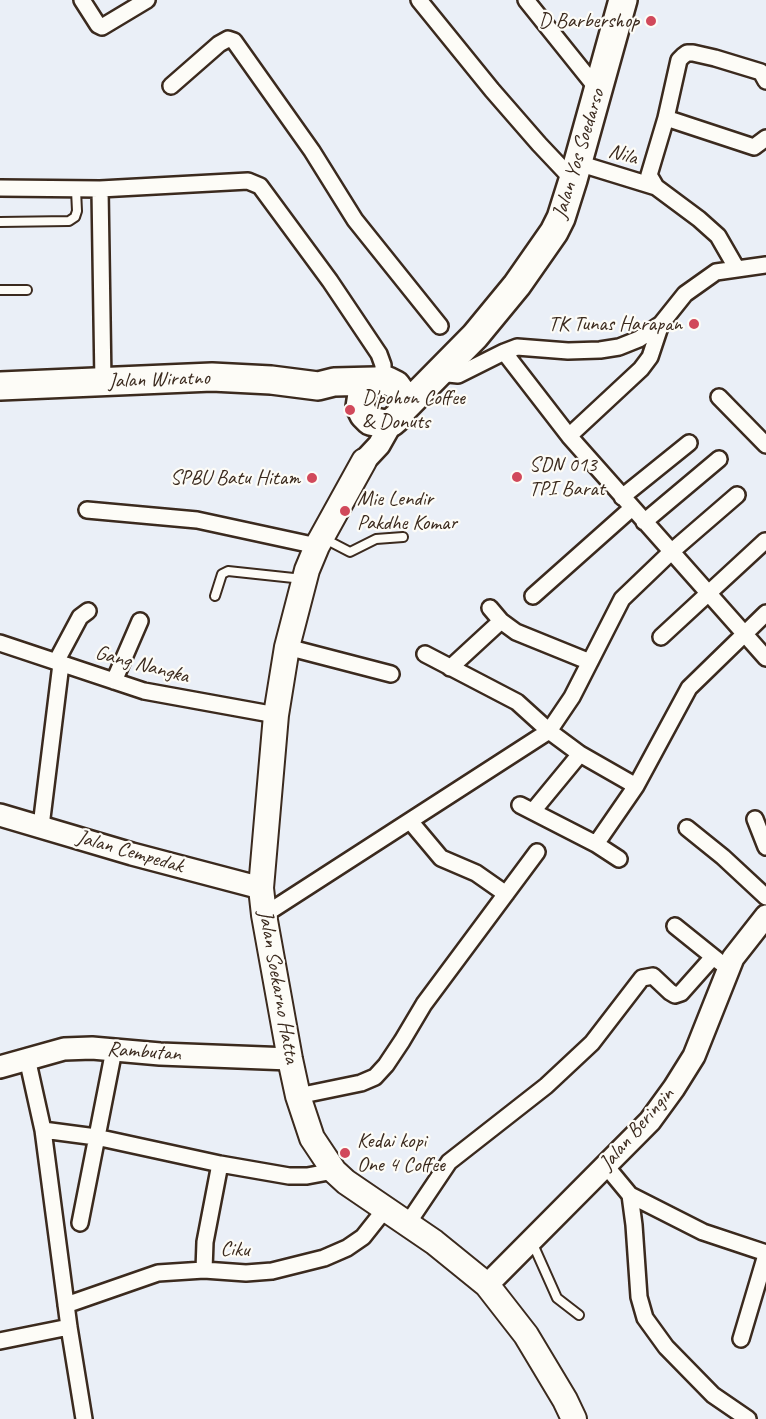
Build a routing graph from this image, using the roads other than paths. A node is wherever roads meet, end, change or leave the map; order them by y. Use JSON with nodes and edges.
{"nodes":[{"id":1,"x":82,"y":0,"type":"edge"},
{"id":2,"x":147,"y":0,"type":"edge"},
{"id":3,"x":419,"y":0,"type":"edge"},
{"id":4,"x":526,"y":0,"type":"edge"},
{"id":5,"x":623,"y":0,"type":"edge"},
{"id":6,"x":766,"y":81,"type":"edge"},
{"id":7,"x":171,"y":86,"type":"dead end"},
{"id":8,"x":598,"y":91,"type":"junction"},
{"id":9,"x":666,"y":118,"type":"junction"},
{"id":10,"x":766,"y":138,"type":"edge"},
{"id":11,"x":576,"y":172,"type":"junction"},
{"id":12,"x":656,"y":187,"type":"junction"},
{"id":13,"x":0,"y":188,"type":"edge"},
{"id":14,"x":100,"y":189,"type":"junction"},
{"id":15,"x":76,"y":190,"type":"junction"},
{"id":16,"x":0,"y":222,"type":"edge"},
{"id":17,"x":766,"y":265,"type":"edge"},
{"id":18,"x":737,"y":269,"type":"junction"},
{"id":19,"x":0,"y":290,"type":"edge"},
{"id":20,"x":27,"y":290,"type":"dead end"},
{"id":21,"x":661,"y":324,"type":"junction"},
{"id":22,"x":440,"y":326,"type":"dead end"},
{"id":23,"x":504,"y":352,"type":"junction"},
{"id":24,"x":440,"y":374,"type":"junction"},
{"id":25,"x":382,"y":381,"type":"junction"},
{"id":26,"x":103,"y":383,"type":"junction"},
{"id":27,"x":0,"y":386,"type":"edge"},
{"id":28,"x":318,"y":386,"type":"junction"},
{"id":29,"x":718,"y":397,"type":"dead end"},
{"id":30,"x":381,"y":415,"type":"junction"},
{"id":31,"x":569,"y":436,"type":"junction"},
{"id":32,"x":689,"y":443,"type":"dead end"},
{"id":33,"x":766,"y":445,"type":"edge"},
{"id":34,"x":719,"y":459,"type":"dead end"},
{"id":35,"x":364,"y":460,"type":"joint"},
{"id":36,"x":737,"y":495,"type":"dead end"},
{"id":37,"x":627,"y":503,"type":"junction"},
{"id":38,"x":87,"y":510,"type":"dead end"},
{"id":39,"x":644,"y":522,"type":"junction"},
{"id":40,"x":403,"y":537,"type":"dead end"},
{"id":41,"x":765,"y":541,"type":"edge"},
{"id":42,"x":320,"y":542,"type":"junction"},
{"id":43,"x":670,"y":552,"type":"junction"},
{"id":44,"x":304,"y":579,"type":"junction"},
{"id":45,"x":215,"y":596,"type":"dead end"},
{"id":46,"x":533,"y":596,"type":"dead end"},
{"id":47,"x":708,"y":596,"type":"junction"},
{"id":48,"x":490,"y":608,"type":"dead end"},
{"id":49,"x":88,"y":612,"type":"dead end"},
{"id":50,"x":766,"y":613,"type":"edge"},
{"id":51,"x":140,"y":621,"type":"dead end"},
{"id":52,"x":501,"y":621,"type":"junction"},
{"id":53,"x":743,"y":634,"type":"junction"},
{"id":54,"x":661,"y":637,"type":"dead end"},
{"id":55,"x":0,"y":643,"type":"edge"},
{"id":56,"x":288,"y":647,"type":"junction"},
{"id":57,"x":424,"y":654,"type":"dead end"},
{"id":58,"x":766,"y":658,"type":"edge"},
{"id":59,"x":590,"y":662,"type":"junction"},
{"id":60,"x":59,"y":663,"type":"junction"},
{"id":61,"x":450,"y":668,"type":"junction"},
{"id":62,"x":391,"y":674,"type":"dead end"},
{"id":63,"x":114,"y":681,"type":"junction"},
{"id":64,"x":276,"y":715,"type":"junction"},
{"id":65,"x":549,"y":731,"type":"junction"},
{"id":66,"x":580,"y":754,"type":"junction"},
{"id":67,"x":636,"y":786,"type":"junction"},
{"id":68,"x":0,"y":815,"type":"edge"},
{"id":69,"x":755,"y":819,"type":"dead end"},
{"id":70,"x":410,"y":821,"type":"junction"},
{"id":71,"x":41,"y":826,"type":"junction"},
{"id":72,"x":687,"y":828,"type":"dead end"},
{"id":73,"x":596,"y":844,"type":"junction"},
{"id":74,"x":766,"y":847,"type":"edge"},
{"id":75,"x":537,"y":852,"type":"dead end"},
{"id":76,"x":618,"y":859,"type":"dead end"},
{"id":77,"x":261,"y":888,"type":"junction"},
{"id":78,"x":506,"y":894,"type":"junction"},
{"id":79,"x":766,"y":897,"type":"edge"},
{"id":80,"x":264,"y":915,"type":"junction"},
{"id":81,"x":766,"y":916,"type":"edge"},
{"id":82,"x":675,"y":926,"type":"dead end"},
{"id":83,"x":721,"y":963,"type":"junction"},
{"id":84,"x":114,"y":1050,"type":"junction"},
{"id":85,"x":27,"y":1058,"type":"junction"},
{"id":86,"x":290,"y":1059,"type":"junction"},
{"id":87,"x":0,"y":1067,"type":"edge"},
{"id":88,"x":298,"y":1096,"type":"junction"},
{"id":89,"x":43,"y":1130,"type":"junction"},
{"id":90,"x":96,"y":1137,"type":"junction"},
{"id":91,"x":220,"y":1164,"type":"junction"},
{"id":92,"x":606,"y":1166,"type":"junction"},
{"id":93,"x":334,"y":1170,"type":"junction"},
{"id":94,"x":630,"y":1195,"type":"junction"},
{"id":95,"x":386,"y":1208,"type":"junction"},
{"id":96,"x":80,"y":1223,"type":"dead end"},
{"id":97,"x":408,"y":1224,"type":"junction"},
{"id":98,"x":532,"y":1240,"type":"junction"},
{"id":99,"x":766,"y":1254,"type":"edge"},
{"id":100,"x":204,"y":1270,"type":"junction"},
{"id":101,"x":488,"y":1285,"type":"junction"},
{"id":102,"x":66,"y":1305,"type":"junction"},
{"id":103,"x":579,"y":1315,"type":"dead end"},
{"id":104,"x":69,"y":1327,"type":"junction"},
{"id":105,"x":741,"y":1339,"type":"dead end"},
{"id":106,"x":0,"y":1341,"type":"edge"},
{"id":107,"x":84,"y":1419,"type":"edge"},
{"id":108,"x":574,"y":1419,"type":"edge"},
{"id":109,"x":748,"y":1419,"type":"edge"}],
"edges":[{"from":1,"to":2,"type":"street"},
{"from":3,"to":11,"type":"street"},
{"from":4,"to":8,"type":"street"},
{"from":5,"to":8,"type":"highway","name":"Jalan Yos Soedarso"},
{"from":6,"to":9,"type":"street"},
{"from":7,"to":22,"type":"street"},
{"from":8,"to":11,"type":"highway","name":"Jalan Yos Soedarso"},
{"from":9,"to":10,"type":"street"},
{"from":9,"to":12,"type":"street"},
{"from":11,"to":12,"type":"street","name":"Nila"},
{"from":11,"to":24,"type":"highway","name":"Jalan Yos Soedarso"},
{"from":12,"to":18,"type":"street","name":"Nila"},
{"from":13,"to":15,"type":"street"},
{"from":14,"to":15,"type":"street"},
{"from":14,"to":25,"type":"street"},
{"from":14,"to":26,"type":"street"},
{"from":15,"to":16,"type":"lane"},
{"from":17,"to":18,"type":"street"},
{"from":18,"to":21,"type":"street"},
{"from":19,"to":20,"type":"lane"},
{"from":21,"to":23,"type":"street"},
{"from":21,"to":31,"type":"street"},
{"from":23,"to":24,"type":"street"},
{"from":23,"to":31,"type":"street"},
{"from":24,"to":25,"type":"highway"},
{"from":24,"to":30,"type":"highway","name":"Jalan Yos Soedarso"},
{"from":25,"to":28,"type":"highway","name":"Jalan Wiratno"},
{"from":25,"to":30,"type":"highway"},
{"from":25,"to":30,"type":"highway"},
{"from":26,"to":27,"type":"highway","name":"Jalan Wiratno"},
{"from":26,"to":28,"type":"highway","name":"Jalan Wiratno"},
{"from":28,"to":30,"type":"highway","name":"Jalan Wiratno"},
{"from":29,"to":33,"type":"street"},
{"from":30,"to":35,"type":"street","name":"Jalan Soekarno Hatta"},
{"from":31,"to":37,"type":"street"},
{"from":32,"to":37,"type":"street"},
{"from":34,"to":39,"type":"street"},
{"from":35,"to":42,"type":"main road","name":"Jalan Soekarno Hatta"},
{"from":36,"to":43,"type":"street"},
{"from":37,"to":39,"type":"street"},
{"from":37,"to":46,"type":"street"},
{"from":38,"to":42,"type":"street"},
{"from":39,"to":43,"type":"street"},
{"from":40,"to":42,"type":"lane"},
{"from":41,"to":47,"type":"street"},
{"from":42,"to":44,"type":"main road","name":"Jalan Soekarno Hatta"},
{"from":43,"to":47,"type":"street"},
{"from":43,"to":59,"type":"street"},
{"from":44,"to":45,"type":"lane"},
{"from":44,"to":56,"type":"main road","name":"Jalan Soekarno Hatta"},
{"from":47,"to":53,"type":"street"},
{"from":47,"to":54,"type":"street"},
{"from":48,"to":52,"type":"street"},
{"from":49,"to":60,"type":"street"},
{"from":50,"to":53,"type":"street"},
{"from":51,"to":63,"type":"street"},
{"from":52,"to":59,"type":"street"},
{"from":52,"to":61,"type":"street"},
{"from":53,"to":58,"type":"street"},
{"from":53,"to":67,"type":"street"},
{"from":55,"to":60,"type":"street","name":"Gang Nangka"},
{"from":56,"to":62,"type":"street"},
{"from":56,"to":64,"type":"main road","name":"Jalan Soekarno Hatta"},
{"from":57,"to":61,"type":"street"},
{"from":59,"to":65,"type":"street"},
{"from":60,"to":63,"type":"street","name":"Gang Nangka"},
{"from":60,"to":71,"type":"street"},
{"from":61,"to":65,"type":"street"},
{"from":63,"to":64,"type":"street","name":"Gang Nangka"},
{"from":64,"to":77,"type":"main road","name":"Jalan Soekarno Hatta"},
{"from":65,"to":66,"type":"street"},
{"from":65,"to":70,"type":"street"},
{"from":66,"to":67,"type":"street"},
{"from":66,"to":73,"type":"street"},
{"from":67,"to":73,"type":"street"},
{"from":68,"to":71,"type":"street","name":"Jalan Cempedak"},
{"from":69,"to":74,"type":"street"},
{"from":70,"to":78,"type":"street"},
{"from":70,"to":80,"type":"street"},
{"from":71,"to":77,"type":"street","name":"Jalan Cempedak"},
{"from":72,"to":79,"type":"street"},
{"from":73,"to":76,"type":"street"},
{"from":75,"to":78,"type":"street"},
{"from":77,"to":80,"type":"main road","name":"Jalan Soekarno Hatta"},
{"from":78,"to":88,"type":"street"},
{"from":80,"to":86,"type":"main road","name":"Jalan Soekarno Hatta"},
{"from":81,"to":83,"type":"street","name":"Jalan Beringin"},
{"from":82,"to":83,"type":"street"},
{"from":83,"to":92,"type":"street","name":"Jalan Beringin"},
{"from":83,"to":97,"type":"street"},
{"from":84,"to":85,"type":"street","name":"Rambutan"},
{"from":84,"to":86,"type":"street","name":"Rambutan"},
{"from":84,"to":90,"type":"street"},
{"from":85,"to":87,"type":"street","name":"Rambutan"},
{"from":85,"to":89,"type":"street"},
{"from":86,"to":88,"type":"main road","name":"Jalan Soekarno Hatta"},
{"from":88,"to":93,"type":"main road","name":"Jalan Soekarno Hatta"},
{"from":89,"to":90,"type":"street"},
{"from":89,"to":102,"type":"street"},
{"from":90,"to":91,"type":"street"},
{"from":90,"to":96,"type":"street"},
{"from":91,"to":93,"type":"street"},
{"from":91,"to":100,"type":"street"},
{"from":92,"to":94,"type":"street"},
{"from":92,"to":98,"type":"street","name":"Jalan Beringin"},
{"from":93,"to":95,"type":"main road","name":"Jalan Soekarno Hatta"},
{"from":94,"to":99,"type":"street"},
{"from":94,"to":109,"type":"street"},
{"from":95,"to":97,"type":"main road","name":"Jalan Soekarno Hatta"},
{"from":95,"to":100,"type":"street","name":"Ciku"},
{"from":97,"to":101,"type":"main road","name":"Jalan Soekarno Hatta"},
{"from":98,"to":101,"type":"street","name":"Jalan Beringin"},
{"from":98,"to":103,"type":"lane"},
{"from":99,"to":105,"type":"street"},
{"from":100,"to":102,"type":"street","name":"Ciku"},
{"from":101,"to":108,"type":"main road","name":"Jalan Soekarno Hatta"},
{"from":102,"to":104,"type":"street"},
{"from":104,"to":106,"type":"street"},
{"from":104,"to":107,"type":"street"}]}
